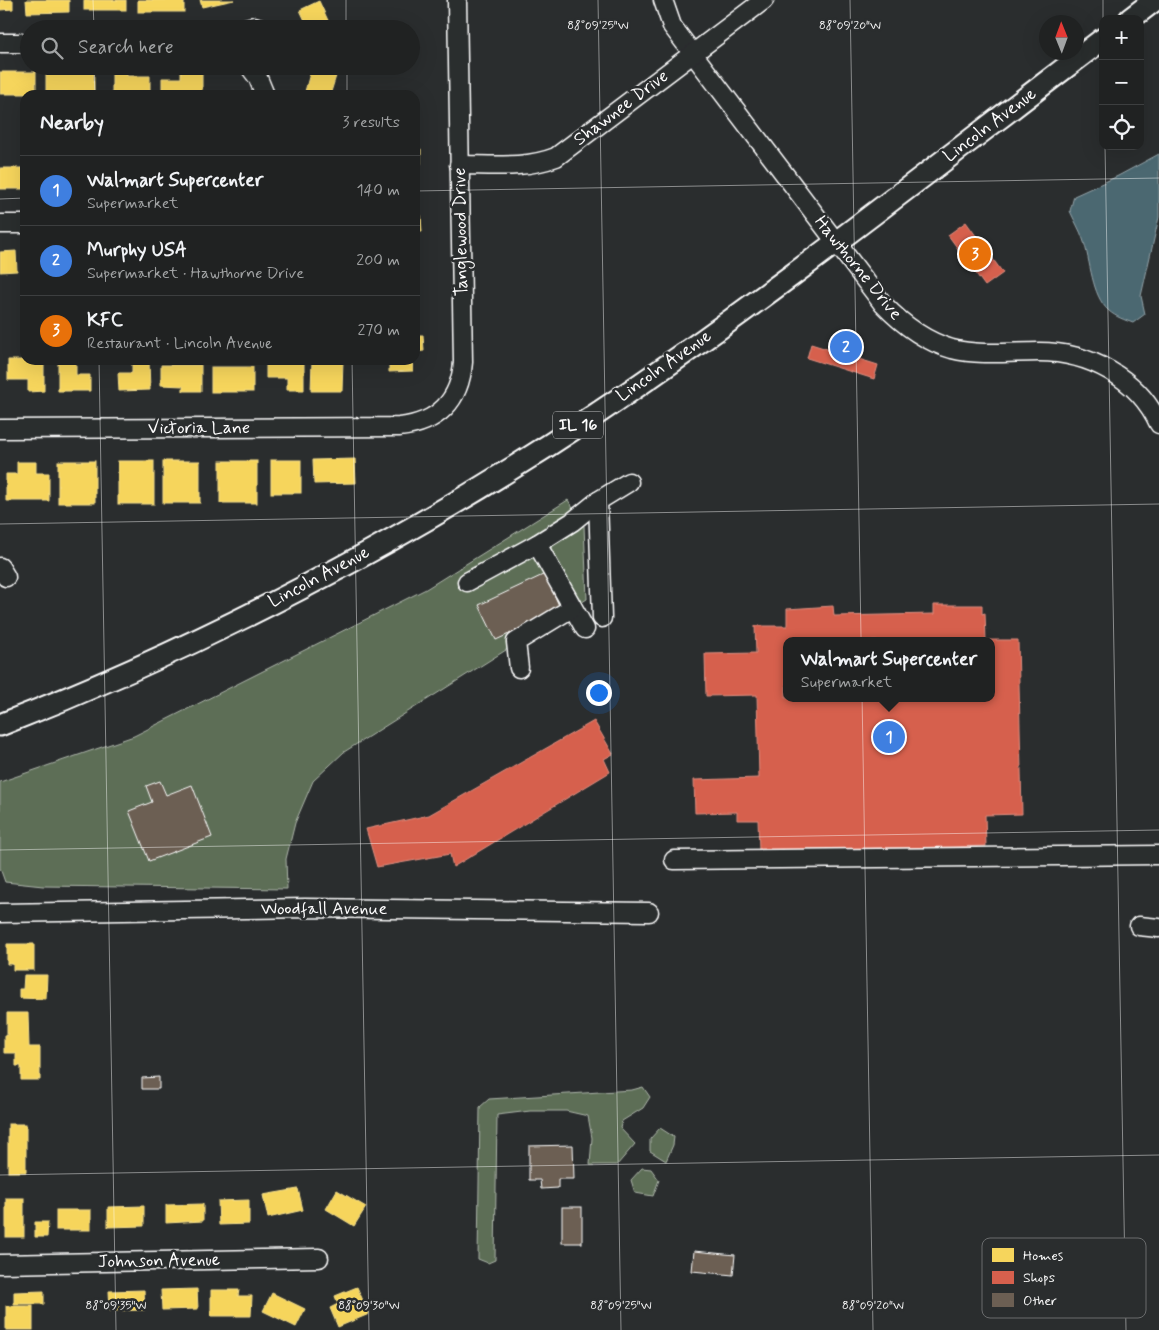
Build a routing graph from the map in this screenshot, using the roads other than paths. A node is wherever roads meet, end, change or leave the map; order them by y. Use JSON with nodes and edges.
{"nodes":[{"id":1,"x":456,"y":0,"type":"edge"},
{"id":2,"x":663,"y":0,"type":"edge"},
{"id":3,"x":764,"y":0,"type":"edge"},
{"id":4,"x":1155,"y":0,"type":"edge"},
{"id":5,"x":1135,"y":15,"type":"edge"},
{"id":6,"x":1099,"y":42,"type":"edge"},
{"id":7,"x":20,"y":43,"type":"edge"},
{"id":8,"x":0,"y":44,"type":"edge"},
{"id":9,"x":694,"y":54,"type":"junction"},
{"id":10,"x":260,"y":75,"type":"edge"},
{"id":11,"x":264,"y":90,"type":"edge"},
{"id":12,"x":460,"y":165,"type":"junction"},
{"id":13,"x":0,"y":224,"type":"edge"},
{"id":14,"x":20,"y":224,"type":"edge"},
{"id":15,"x":836,"y":241,"type":"junction"},
{"id":16,"x":1159,"y":424,"type":"edge"},
{"id":17,"x":399,"y":427,"type":"joint"},
{"id":18,"x":0,"y":429,"type":"edge"},
{"id":19,"x":629,"y":482,"type":"dead end"},
{"id":20,"x":598,"y":501,"type":"junction"},
{"id":21,"x":537,"y":544,"type":"junction"},
{"id":22,"x":468,"y":582,"type":"dead end"},
{"id":23,"x":572,"y":608,"type":"junction"},
{"id":24,"x":602,"y":618,"type":"dead end"},
{"id":25,"x":585,"y":629,"type":"dead end"},
{"id":26,"x":520,"y":668,"type":"dead end"},
{"id":27,"x":0,"y":725,"type":"edge"},
{"id":28,"x":1159,"y":855,"type":"edge"},
{"id":29,"x":674,"y":860,"type":"dead end"},
{"id":30,"x":649,"y":912,"type":"dead end"},
{"id":31,"x":0,"y":913,"type":"edge"},
{"id":32,"x":1139,"y":926,"type":"dead end"},
{"id":33,"x":1159,"y":928,"type":"edge"},
{"id":34,"x":319,"y":1258,"type":"dead end"},
{"id":35,"x":0,"y":1264,"type":"edge"}],
"edges":[{"from":1,"to":12,"type":"street","name":"Tanglewood Drive"},
{"from":2,"to":9,"type":"street","name":"Hawthorne Drive"},
{"from":3,"to":9,"type":"street","name":"Shawnee Drive"},
{"from":4,"to":5,"type":"main road"},
{"from":6,"to":15,"type":"main road","name":"Lincoln Avenue","number":"IL 16"},
{"from":7,"to":8,"type":"street"},
{"from":9,"to":12,"type":"street","name":"Shawnee Drive"},
{"from":9,"to":15,"type":"street","name":"Hawthorne Drive"},
{"from":10,"to":11,"type":"street"},
{"from":12,"to":17,"type":"street","name":"Tanglewood Drive"},
{"from":13,"to":14,"type":"street"},
{"from":15,"to":16,"type":"street","name":"Hawthorne Drive"},
{"from":15,"to":27,"type":"main road","name":"Lincoln Avenue","number":"IL 16"},
{"from":17,"to":18,"type":"street","name":"Victoria Lane"},
{"from":19,"to":20,"type":"street"},
{"from":20,"to":21,"type":"street"},
{"from":20,"to":24,"type":"street"},
{"from":21,"to":22,"type":"street"},
{"from":21,"to":23,"type":"street"},
{"from":23,"to":25,"type":"street"},
{"from":23,"to":26,"type":"street"},
{"from":28,"to":29,"type":"street"},
{"from":30,"to":31,"type":"street","name":"Woodfall Avenue"},
{"from":32,"to":33,"type":"street"},
{"from":34,"to":35,"type":"street","name":"Johnson Avenue"}]}
